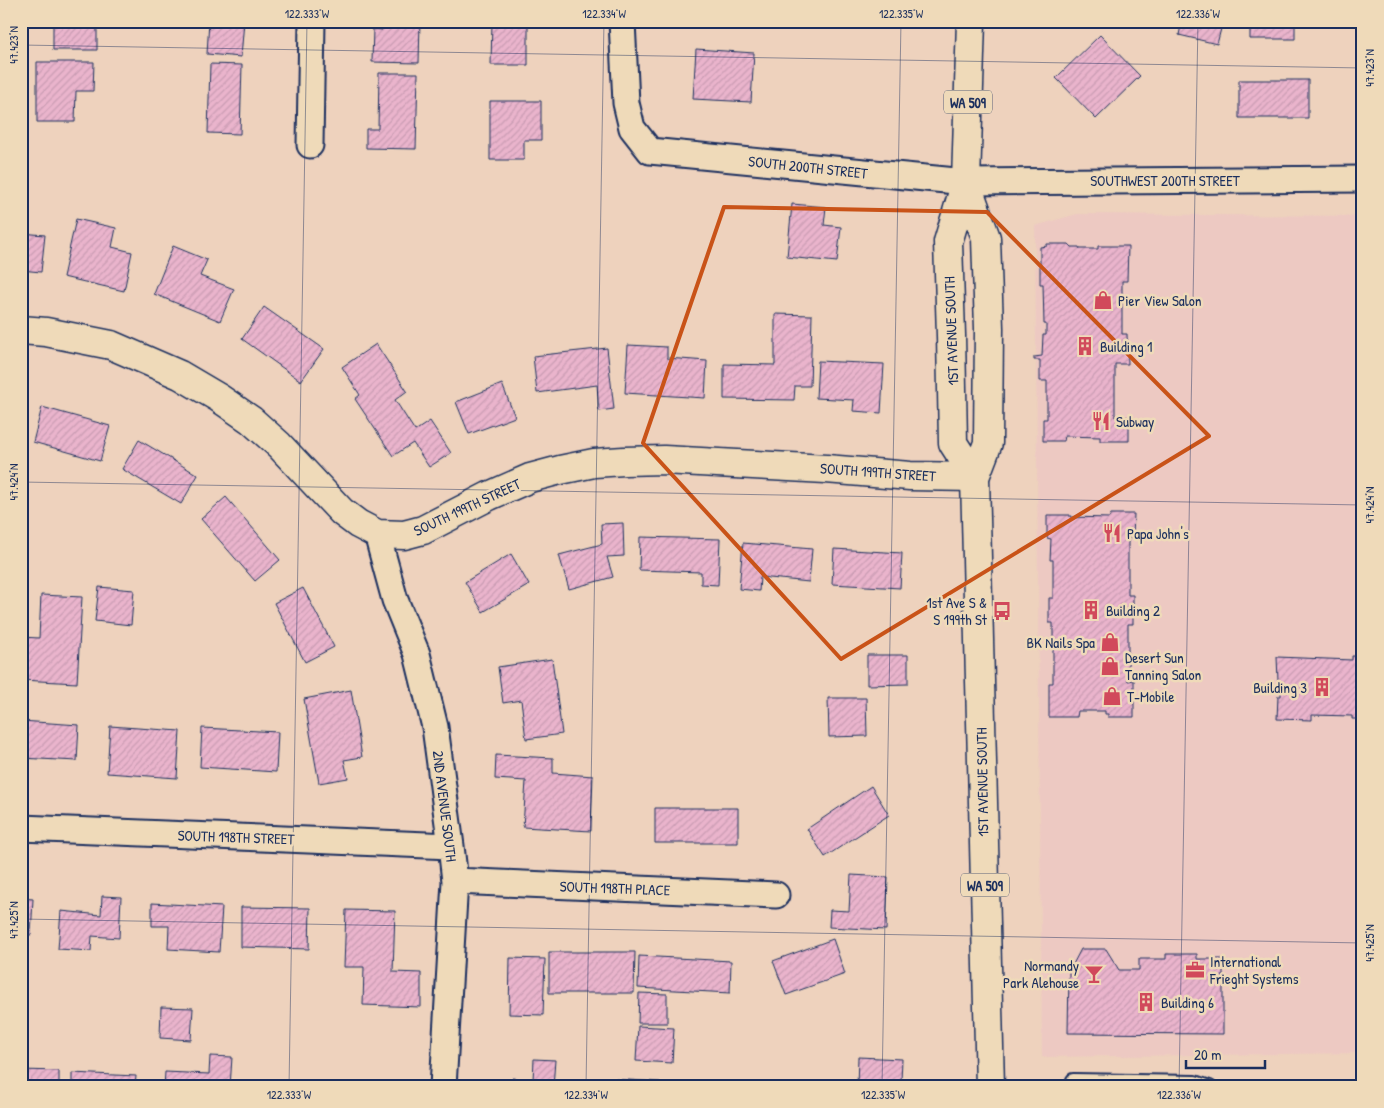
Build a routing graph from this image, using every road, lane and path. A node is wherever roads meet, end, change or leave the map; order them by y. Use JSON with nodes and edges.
{"nodes":[{"id":1,"x":312,"y":21,"type":"edge"},
{"id":2,"x":622,"y":21,"type":"edge"},
{"id":3,"x":971,"y":21,"type":"edge"},
{"id":4,"x":310,"y":145,"type":"dead end"},
{"id":5,"x":1363,"y":179,"type":"edge"},
{"id":6,"x":966,"y":182,"type":"junction"},
{"id":7,"x":21,"y":330,"type":"edge"},
{"id":8,"x":975,"y":477,"type":"junction"},
{"id":9,"x":376,"y":534,"type":"junction"},
{"id":10,"x":21,"y":828,"type":"edge"},
{"id":11,"x":451,"y":846,"type":"junction"},
{"id":12,"x":455,"y":881,"type":"junction"},
{"id":13,"x":776,"y":895,"type":"dead end"},
{"id":14,"x":1074,"y":1080,"type":"dead end"},
{"id":15,"x":443,"y":1087,"type":"edge"},
{"id":16,"x":990,"y":1087,"type":"edge"},
{"id":17,"x":1210,"y":1087,"type":"edge"}],
"edges":[{"from":1,"to":4,"type":"street"},
{"from":2,"to":6,"type":"street","name":"SOUTH 200TH STREET"},
{"from":3,"to":6,"type":"main road","name":"1ST AVENUE SOUTH","number":"WA 509"},
{"from":5,"to":6,"type":"street","name":"SOUTHWEST 200TH STREET"},
{"from":6,"to":8,"type":"main road","name":"1ST AVENUE SOUTH","number":"WA 509"},
{"from":6,"to":8,"type":"main road","name":"1ST AVENUE SOUTH","number":"WA 509"},
{"from":7,"to":9,"type":"main road","name":"SOUTH 199TH STREET"},
{"from":8,"to":9,"type":"main road","name":"SOUTH 199TH STREET"},
{"from":8,"to":16,"type":"main road","name":"1ST AVENUE SOUTH","number":"WA 509"},
{"from":9,"to":11,"type":"street","name":"2ND AVENUE SOUTH"},
{"from":10,"to":11,"type":"street","name":"SOUTH 198TH STREET"},
{"from":11,"to":12,"type":"street","name":"2ND AVENUE SOUTH"},
{"from":12,"to":13,"type":"street","name":"SOUTH 198TH PLACE"},
{"from":12,"to":15,"type":"street","name":"2ND AVENUE SOUTH"},
{"from":14,"to":17,"type":"lane"}]}
